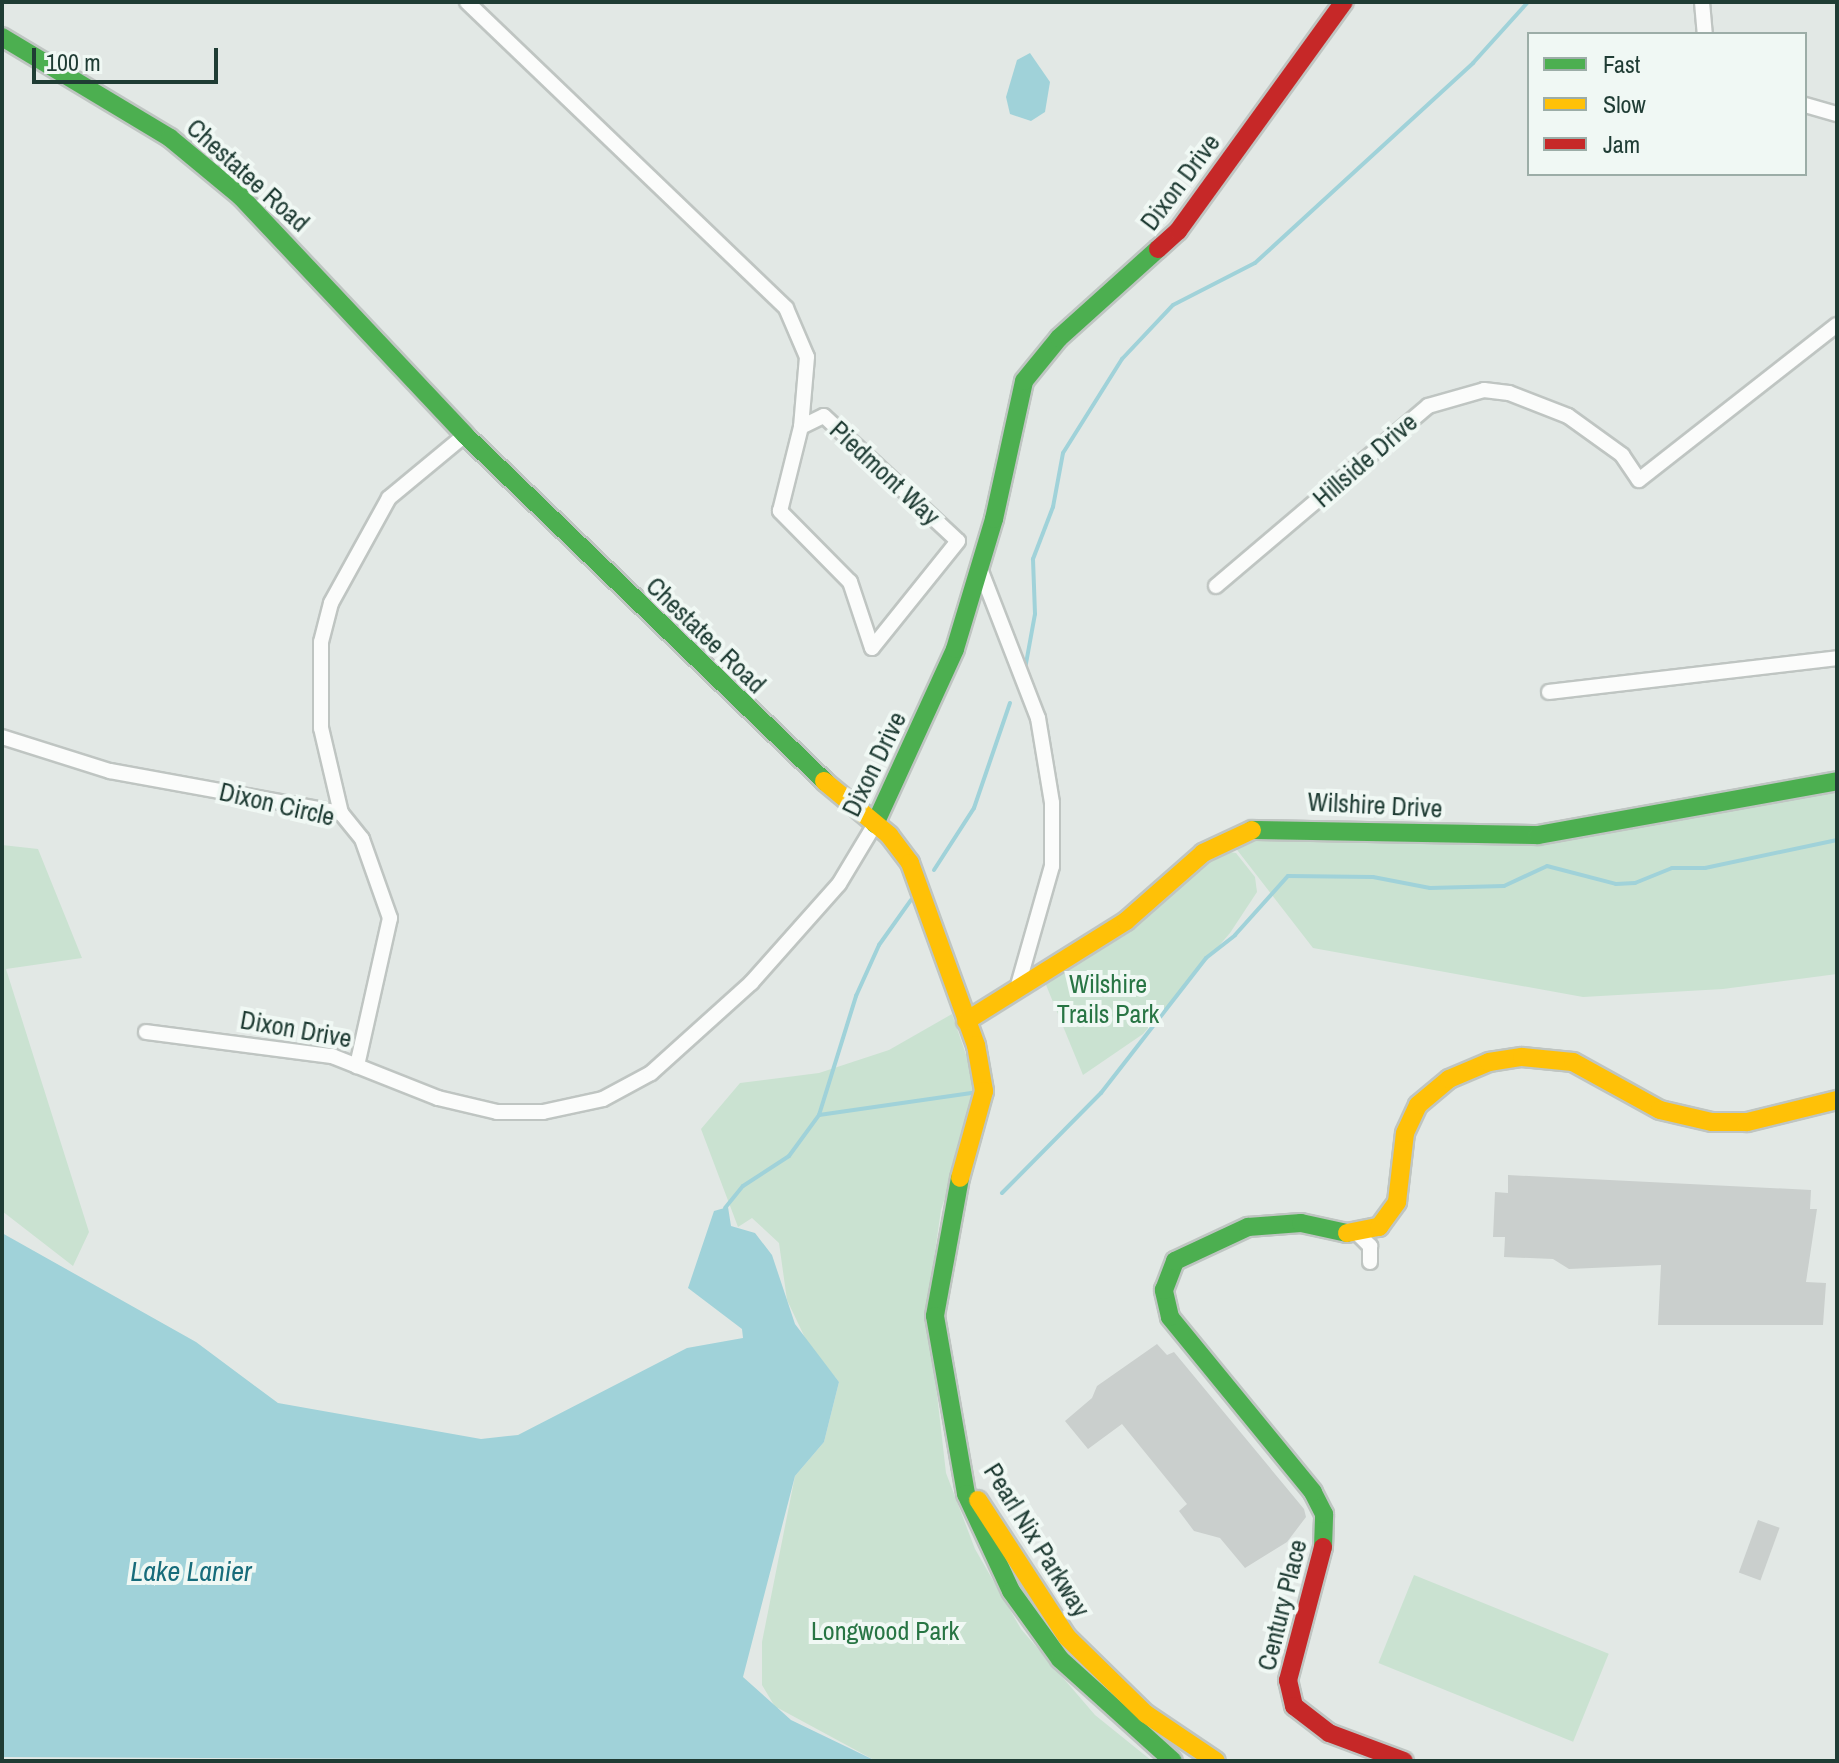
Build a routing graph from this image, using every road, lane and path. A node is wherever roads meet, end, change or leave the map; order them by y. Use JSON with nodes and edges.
{"nodes":[{"id":1,"x":467,"y":2,"type":"edge"},
{"id":2,"x":1344,"y":2,"type":"edge"},
{"id":3,"x":1702,"y":2,"type":"edge"},
{"id":4,"x":1705,"y":32,"type":"edge"},
{"id":5,"x":2,"y":37,"type":"edge"},
{"id":6,"x":1807,"y":106,"type":"edge"},
{"id":7,"x":1837,"y":114,"type":"edge"},
{"id":8,"x":1837,"y":325,"type":"edge"},
{"id":9,"x":801,"y":427,"type":"junction"},
{"id":10,"x":465,"y":435,"type":"junction"},
{"id":11,"x":979,"y":566,"type":"junction"},
{"id":12,"x":1216,"y":586,"type":"dead end"},
{"id":13,"x":1837,"y":658,"type":"edge"},
{"id":14,"x":1549,"y":692,"type":"dead end"},
{"id":15,"x":2,"y":737,"type":"edge"},
{"id":16,"x":1837,"y":781,"type":"edge"},
{"id":17,"x":341,"y":813,"type":"junction"},
{"id":18,"x":875,"y":824,"type":"junction"},
{"id":19,"x":1017,"y":989,"type":"junction"},
{"id":20,"x":966,"y":1021,"type":"junction"},
{"id":21,"x":146,"y":1032,"type":"dead end"},
{"id":22,"x":357,"y":1066,"type":"junction"},
{"id":23,"x":1837,"y":1100,"type":"edge"},
{"id":24,"x":1359,"y":1235,"type":"junction"},
{"id":25,"x":1370,"y":1262,"type":"dead end"},
{"id":26,"x":957,"y":1462,"type":"junction"},
{"id":27,"x":1173,"y":1761,"type":"edge"},
{"id":28,"x":1216,"y":1761,"type":"edge"},
{"id":29,"x":1404,"y":1761,"type":"edge"}],
"edges":[{"from":1,"to":9,"type":"street","name":"Piedmont Way"},
{"from":2,"to":11,"type":"street","name":"Dixon Drive"},
{"from":3,"to":4,"type":"street"},
{"from":5,"to":10,"type":"street","name":"Chestatee Road"},
{"from":6,"to":7,"type":"street"},
{"from":8,"to":12,"type":"street","name":"Hillside Drive"},
{"from":9,"to":9,"type":"street","name":"Piedmont Way"},
{"from":10,"to":17,"type":"street"},
{"from":10,"to":18,"type":"street","name":"Chestatee Road"},
{"from":11,"to":18,"type":"street","name":"Dixon Drive"},
{"from":11,"to":19,"type":"street"},
{"from":13,"to":14,"type":"street"},
{"from":15,"to":17,"type":"street","name":"Dixon Circle"},
{"from":16,"to":19,"type":"street","name":"Wilshire Drive"},
{"from":17,"to":22,"type":"street","name":"Dixon Circle"},
{"from":18,"to":20,"type":"street","name":"Chestatee Road"},
{"from":18,"to":22,"type":"street","name":"Dixon Drive"},
{"from":19,"to":20,"type":"street","name":"Wilshire Drive"},
{"from":20,"to":26,"type":"street","name":"Chestatee Road"},
{"from":21,"to":22,"type":"street","name":"Dixon Drive"},
{"from":23,"to":24,"type":"street"},
{"from":24,"to":25,"type":"street"},
{"from":24,"to":29,"type":"street","name":"Century Place"},
{"from":26,"to":27,"type":"street","name":"Pearl Nix Parkway"},
{"from":26,"to":28,"type":"street","name":"Pearl Nix Parkway"}]}
